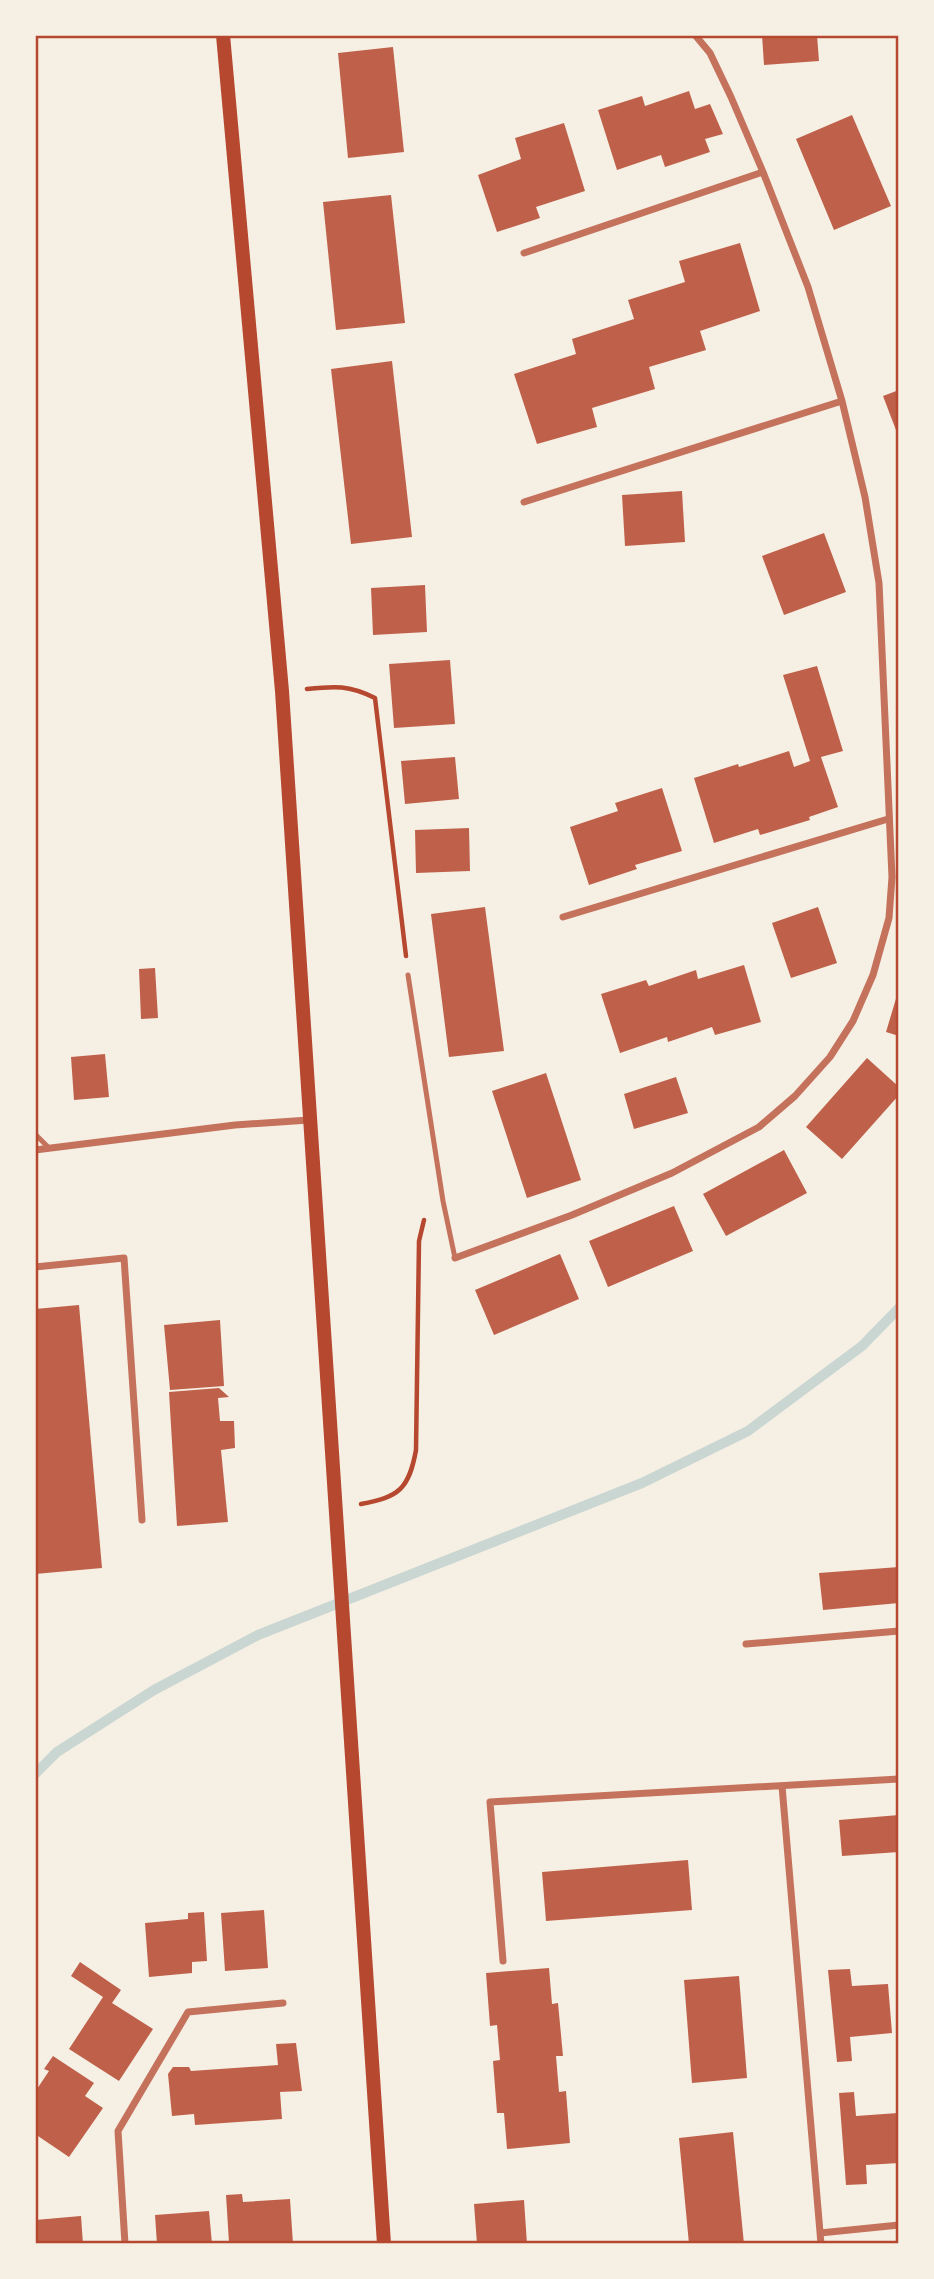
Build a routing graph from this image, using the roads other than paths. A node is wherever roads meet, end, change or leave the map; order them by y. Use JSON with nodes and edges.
{"nodes":[{"id":1,"x":223,"y":35,"type":"edge"},
{"id":2,"x":695,"y":35,"type":"edge"},
{"id":3,"x":764,"y":172,"type":"junction"},
{"id":4,"x":524,"y":253,"type":"dead end"},
{"id":5,"x":842,"y":401,"type":"junction"},
{"id":6,"x":524,"y":502,"type":"dead end"},
{"id":7,"x":888,"y":819,"type":"junction"},
{"id":8,"x":563,"y":917,"type":"dead end"},
{"id":9,"x":408,"y":975,"type":"road end"},
{"id":10,"x":309,"y":1119,"type":"junction"},
{"id":11,"x":35,"y":1134,"type":"edge"},
{"id":12,"x":49,"y":1148,"type":"junction"},
{"id":13,"x":35,"y":1150,"type":"edge"},
{"id":14,"x":455,"y":1258,"type":"joint"},
{"id":15,"x":35,"y":1267,"type":"edge"},
{"id":16,"x":142,"y":1520,"type":"dead end"},
{"id":17,"x":899,"y":1631,"type":"edge"},
{"id":18,"x":746,"y":1644,"type":"dead end"},
{"id":19,"x":899,"y":1779,"type":"edge"},
{"id":20,"x":782,"y":1786,"type":"junction"},
{"id":21,"x":503,"y":1961,"type":"dead end"},
{"id":22,"x":283,"y":2003,"type":"dead end"},
{"id":23,"x":899,"y":2225,"type":"edge"},
{"id":24,"x":820,"y":2233,"type":"junction"},
{"id":25,"x":125,"y":2244,"type":"edge"},
{"id":26,"x":384,"y":2244,"type":"edge"},
{"id":27,"x":821,"y":2244,"type":"edge"}],
"edges":[{"from":1,"to":10,"type":"main road"},
{"from":2,"to":3,"type":"street"},
{"from":3,"to":4,"type":"street"},
{"from":3,"to":5,"type":"street"},
{"from":5,"to":6,"type":"street"},
{"from":5,"to":7,"type":"street"},
{"from":7,"to":8,"type":"street"},
{"from":7,"to":14,"type":"street"},
{"from":9,"to":14,"type":"lane"},
{"from":10,"to":12,"type":"street"},
{"from":10,"to":26,"type":"main road"},
{"from":11,"to":12,"type":"lane"},
{"from":12,"to":13,"type":"street"},
{"from":15,"to":16,"type":"street"},
{"from":17,"to":18,"type":"street"},
{"from":19,"to":20,"type":"street"},
{"from":20,"to":21,"type":"street"},
{"from":20,"to":24,"type":"street"},
{"from":22,"to":25,"type":"street"},
{"from":23,"to":24,"type":"street"},
{"from":24,"to":27,"type":"street"}]}
